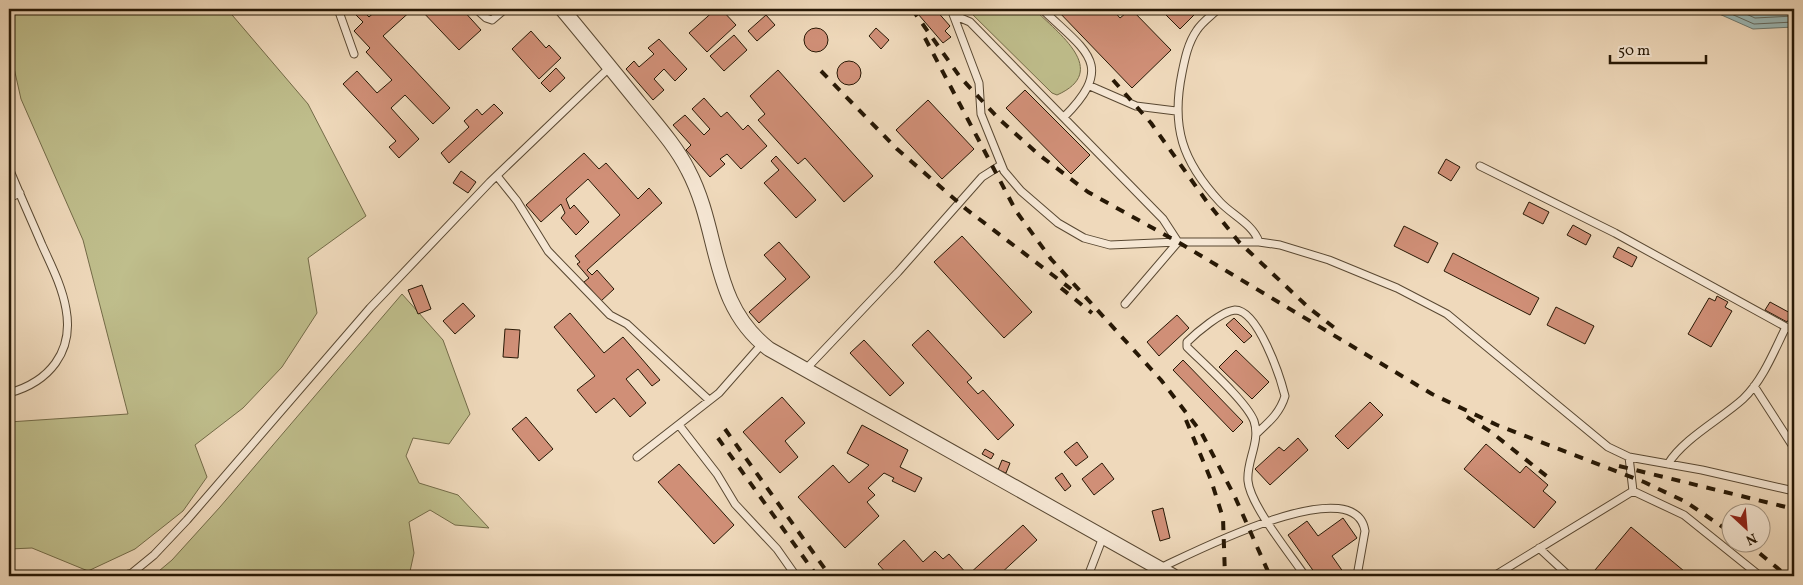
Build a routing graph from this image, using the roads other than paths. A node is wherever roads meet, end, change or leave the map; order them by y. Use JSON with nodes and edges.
{"nodes":[{"id":1,"x":338,"y":9,"type":"edge"},
{"id":2,"x":476,"y":9,"type":"edge"},
{"id":3,"x":505,"y":9,"type":"edge"},
{"id":4,"x":562,"y":9,"type":"edge"},
{"id":5,"x":951,"y":9,"type":"edge"},
{"id":6,"x":1042,"y":9,"type":"edge"},
{"id":7,"x":1214,"y":10,"type":"edge"},
{"id":8,"x":956,"y":16,"type":"junction"},
{"id":9,"x":354,"y":54,"type":"dead end"},
{"id":10,"x":610,"y":67,"type":"junction"},
{"id":11,"x":1090,"y":86,"type":"junction"},
{"id":12,"x":1176,"y":112,"type":"junction"},
{"id":13,"x":1064,"y":117,"type":"junction"},
{"id":14,"x":1001,"y":165,"type":"junction"},
{"id":15,"x":1480,"y":166,"type":"dead end"},
{"id":16,"x":9,"y":168,"type":"edge"},
{"id":17,"x":497,"y":176,"type":"junction"},
{"id":18,"x":20,"y":193,"type":"junction"},
{"id":19,"x":9,"y":198,"type":"edge"},
{"id":20,"x":1178,"y":242,"type":"junction"},
{"id":21,"x":1258,"y":242,"type":"junction"},
{"id":22,"x":1125,"y":304,"type":"dead end"},
{"id":23,"x":1786,"y":327,"type":"junction"},
{"id":24,"x":1794,"y":331,"type":"edge"},
{"id":25,"x":762,"y":344,"type":"junction"},
{"id":26,"x":806,"y":369,"type":"junction"},
{"id":27,"x":1754,"y":386,"type":"junction"},
{"id":28,"x":9,"y":393,"type":"edge"},
{"id":29,"x":709,"y":400,"type":"junction"},
{"id":30,"x":678,"y":425,"type":"junction"},
{"id":31,"x":1256,"y":434,"type":"junction"},
{"id":32,"x":1794,"y":448,"type":"edge"},
{"id":33,"x":637,"y":457,"type":"dead end"},
{"id":34,"x":1630,"y":457,"type":"junction"},
{"id":35,"x":1668,"y":464,"type":"junction"},
{"id":36,"x":1633,"y":491,"type":"junction"},
{"id":37,"x":1794,"y":491,"type":"edge"},
{"id":38,"x":1268,"y":521,"type":"junction"},
{"id":39,"x":1103,"y":538,"type":"junction"},
{"id":40,"x":1540,"y":548,"type":"junction"},
{"id":41,"x":1160,"y":568,"type":"junction"},
{"id":42,"x":132,"y":575,"type":"edge"},
{"id":43,"x":122,"y":576,"type":"edge"},
{"id":44,"x":796,"y":576,"type":"edge"},
{"id":45,"x":1088,"y":576,"type":"edge"},
{"id":46,"x":1173,"y":576,"type":"edge"},
{"id":47,"x":1305,"y":576,"type":"edge"},
{"id":48,"x":1357,"y":576,"type":"edge"},
{"id":49,"x":1494,"y":576,"type":"edge"},
{"id":50,"x":1569,"y":576,"type":"edge"},
{"id":51,"x":1760,"y":576,"type":"edge"}],
"edges":[{"from":1,"to":9,"type":"lane"},
{"from":2,"to":3,"type":"lane"},
{"from":4,"to":10,"type":"street"},
{"from":5,"to":8,"type":"lane"},
{"from":6,"to":11,"type":"lane"},
{"from":7,"to":12,"type":"lane"},
{"from":8,"to":13,"type":"lane"},
{"from":8,"to":14,"type":"lane"},
{"from":10,"to":17,"type":"lane"},
{"from":10,"to":25,"type":"street"},
{"from":11,"to":12,"type":"lane"},
{"from":11,"to":13,"type":"lane"},
{"from":12,"to":21,"type":"lane"},
{"from":13,"to":20,"type":"lane"},
{"from":14,"to":20,"type":"lane"},
{"from":14,"to":26,"type":"lane"},
{"from":15,"to":23,"type":"lane"},
{"from":16,"to":18,"type":"lane"},
{"from":17,"to":29,"type":"lane"},
{"from":17,"to":42,"type":"lane"},
{"from":18,"to":19,"type":"lane"},
{"from":18,"to":28,"type":"lane"},
{"from":20,"to":21,"type":"lane"},
{"from":20,"to":22,"type":"lane"},
{"from":21,"to":34,"type":"lane"},
{"from":23,"to":24,"type":"lane"},
{"from":23,"to":27,"type":"lane"},
{"from":25,"to":26,"type":"street"},
{"from":25,"to":29,"type":"lane"},
{"from":26,"to":39,"type":"street"},
{"from":27,"to":32,"type":"lane"},
{"from":27,"to":35,"type":"lane"},
{"from":29,"to":30,"type":"lane"},
{"from":30,"to":33,"type":"lane"},
{"from":30,"to":44,"type":"lane"},
{"from":31,"to":31,"type":"lane"},
{"from":31,"to":38,"type":"lane"},
{"from":34,"to":35,"type":"lane"},
{"from":34,"to":36,"type":"lane"},
{"from":35,"to":37,"type":"lane"},
{"from":36,"to":40,"type":"lane"},
{"from":36,"to":51,"type":"lane"},
{"from":38,"to":41,"type":"lane"},
{"from":38,"to":47,"type":"lane"},
{"from":38,"to":48,"type":"lane"},
{"from":39,"to":41,"type":"street"},
{"from":39,"to":45,"type":"lane"},
{"from":40,"to":49,"type":"lane"},
{"from":40,"to":50,"type":"lane"},
{"from":41,"to":46,"type":"street"},
{"from":42,"to":43,"type":"lane"}]}
